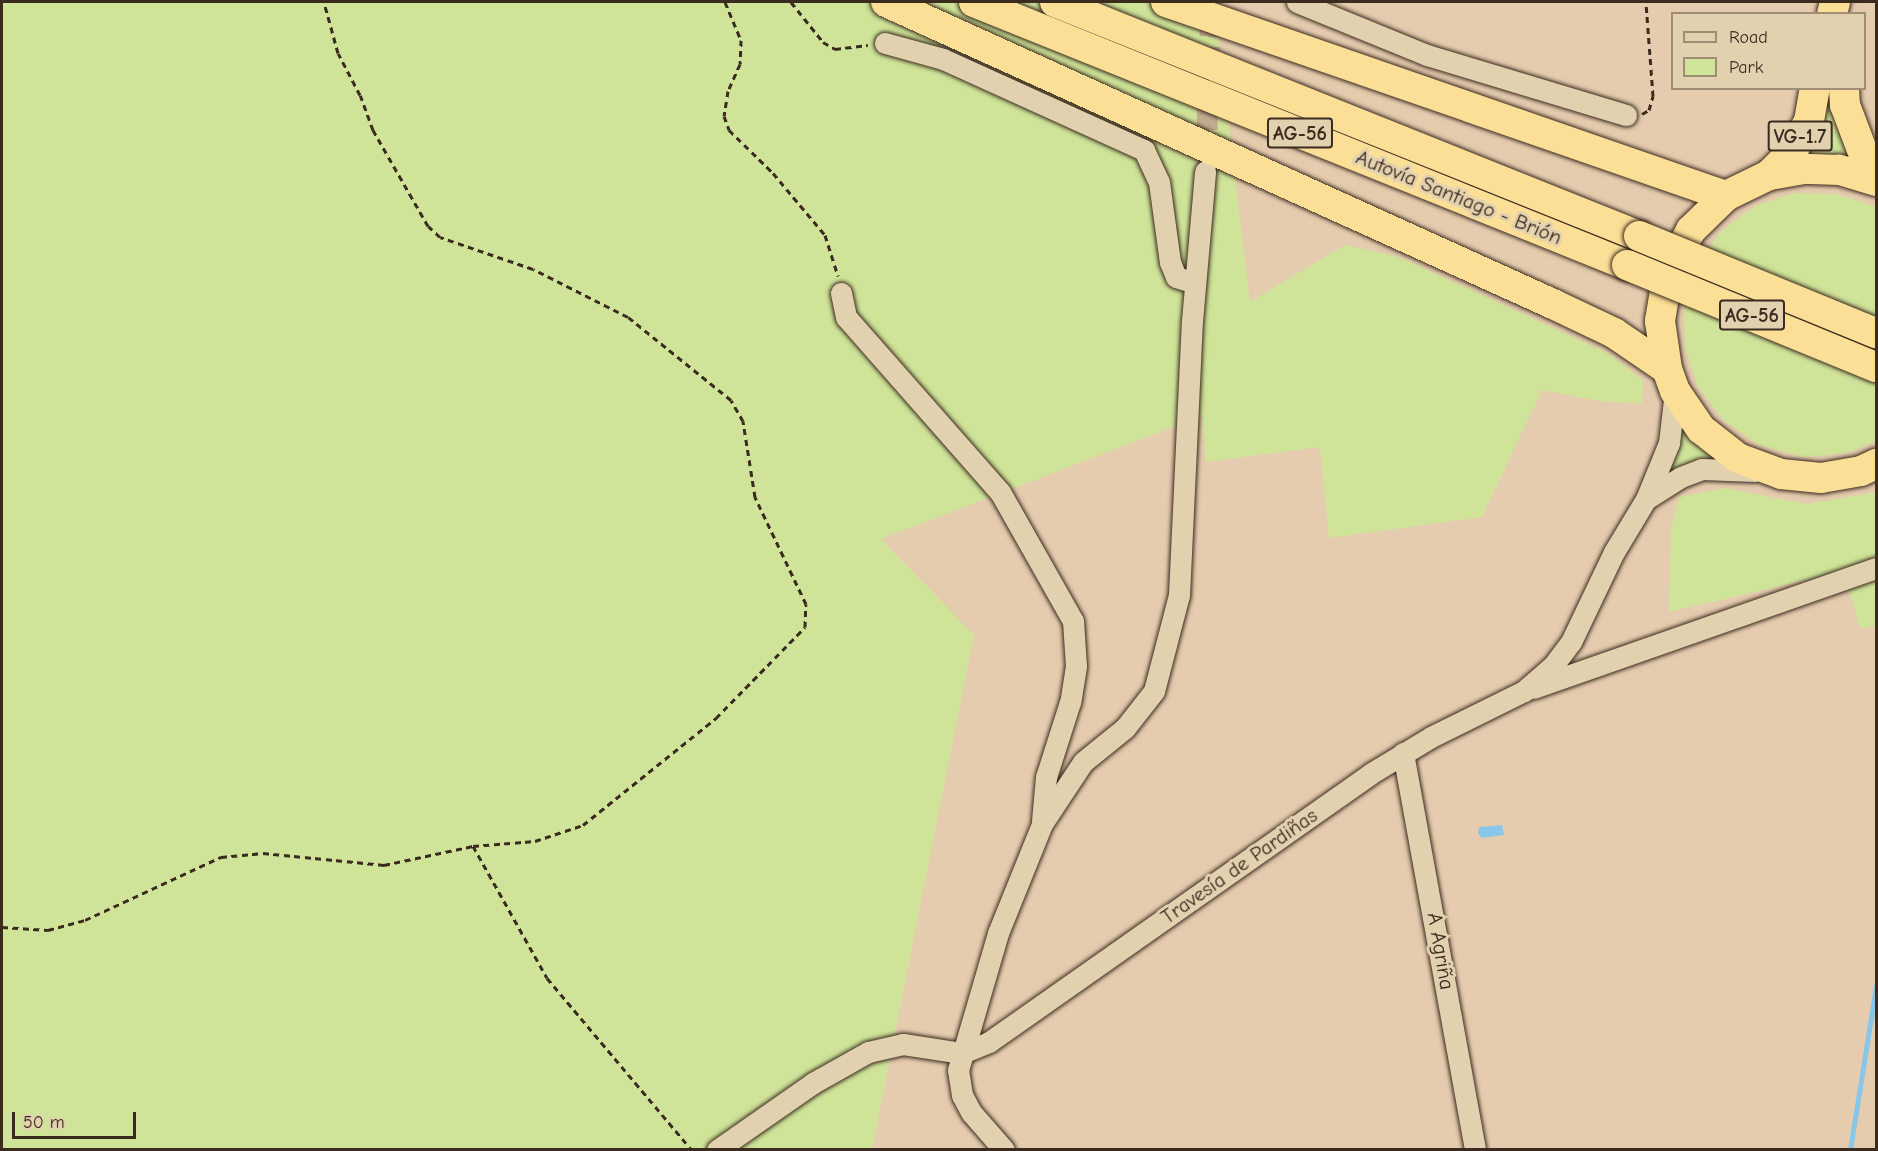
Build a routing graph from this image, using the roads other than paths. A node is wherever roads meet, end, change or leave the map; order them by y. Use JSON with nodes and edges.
{"nodes":[{"id":1,"x":886,"y":2,"type":"edge"},
{"id":2,"x":974,"y":2,"type":"edge"},
{"id":3,"x":1054,"y":2,"type":"edge"},
{"id":4,"x":1166,"y":2,"type":"edge"},
{"id":5,"x":1297,"y":2,"type":"edge"},
{"id":6,"x":885,"y":43,"type":"road end"},
{"id":7,"x":1815,"y":90,"type":"edge"},
{"id":8,"x":1844,"y":90,"type":"edge"},
{"id":9,"x":1626,"y":115,"type":"road end"},
{"id":10,"x":1205,"y":172,"type":"tunnel mouth"},
{"id":11,"x":1769,"y":175,"type":"junction"},
{"id":12,"x":1875,"y":180,"type":"edge"},
{"id":13,"x":1726,"y":196,"type":"junction"},
{"id":14,"x":1194,"y":283,"type":"junction"},
{"id":15,"x":841,"y":293,"type":"road end"},
{"id":16,"x":1876,"y":333,"type":"edge"},
{"id":17,"x":1876,"y":367,"type":"edge"},
{"id":18,"x":1671,"y":380,"type":"junction"},
{"id":19,"x":1876,"y":464,"type":"edge"},
{"id":20,"x":1781,"y":474,"type":"junction"},
{"id":21,"x":1646,"y":498,"type":"junction"},
{"id":22,"x":1876,"y":568,"type":"edge"},
{"id":23,"x":1524,"y":691,"type":"junction"},
{"id":24,"x":1404,"y":753,"type":"junction"},
{"id":25,"x":1042,"y":824,"type":"junction"},
{"id":26,"x":962,"y":1053,"type":"junction"},
{"id":27,"x":717,"y":1149,"type":"edge"},
{"id":28,"x":1004,"y":1149,"type":"edge"},
{"id":29,"x":1475,"y":1149,"type":"edge"}],
"edges":[{"from":1,"to":18,"type":"highway"},
{"from":2,"to":17,"type":"highway","name":"Autovía Santiago - Brión","number":"AG-56","bridge":true},
{"from":3,"to":16,"type":"highway","name":"Autovía Santiago - Brión","number":"AG-56","bridge":true},
{"from":4,"to":13,"type":"highway"},
{"from":5,"to":9,"type":"street"},
{"from":6,"to":14,"type":"street"},
{"from":7,"to":11,"type":"highway","number":"VG-1.7"},
{"from":8,"to":12,"type":"highway","number":"VG-1.7"},
{"from":10,"to":14,"type":"street"},
{"from":11,"to":12,"type":"highway"},
{"from":11,"to":13,"type":"highway"},
{"from":13,"to":18,"type":"highway"},
{"from":14,"to":25,"type":"street"},
{"from":15,"to":25,"type":"street"},
{"from":18,"to":20,"type":"highway"},
{"from":18,"to":21,"type":"street"},
{"from":19,"to":20,"type":"highway"},
{"from":20,"to":21,"type":"street"},
{"from":21,"to":23,"type":"street"},
{"from":22,"to":23,"type":"street"},
{"from":23,"to":24,"type":"street","name":"Travesía de Pardiñas"},
{"from":24,"to":26,"type":"street","name":"Travesía de Pardiñas"},
{"from":24,"to":29,"type":"street","name":"A Agriña"},
{"from":25,"to":26,"type":"street"},
{"from":26,"to":27,"type":"street"},
{"from":26,"to":28,"type":"street"}]}
